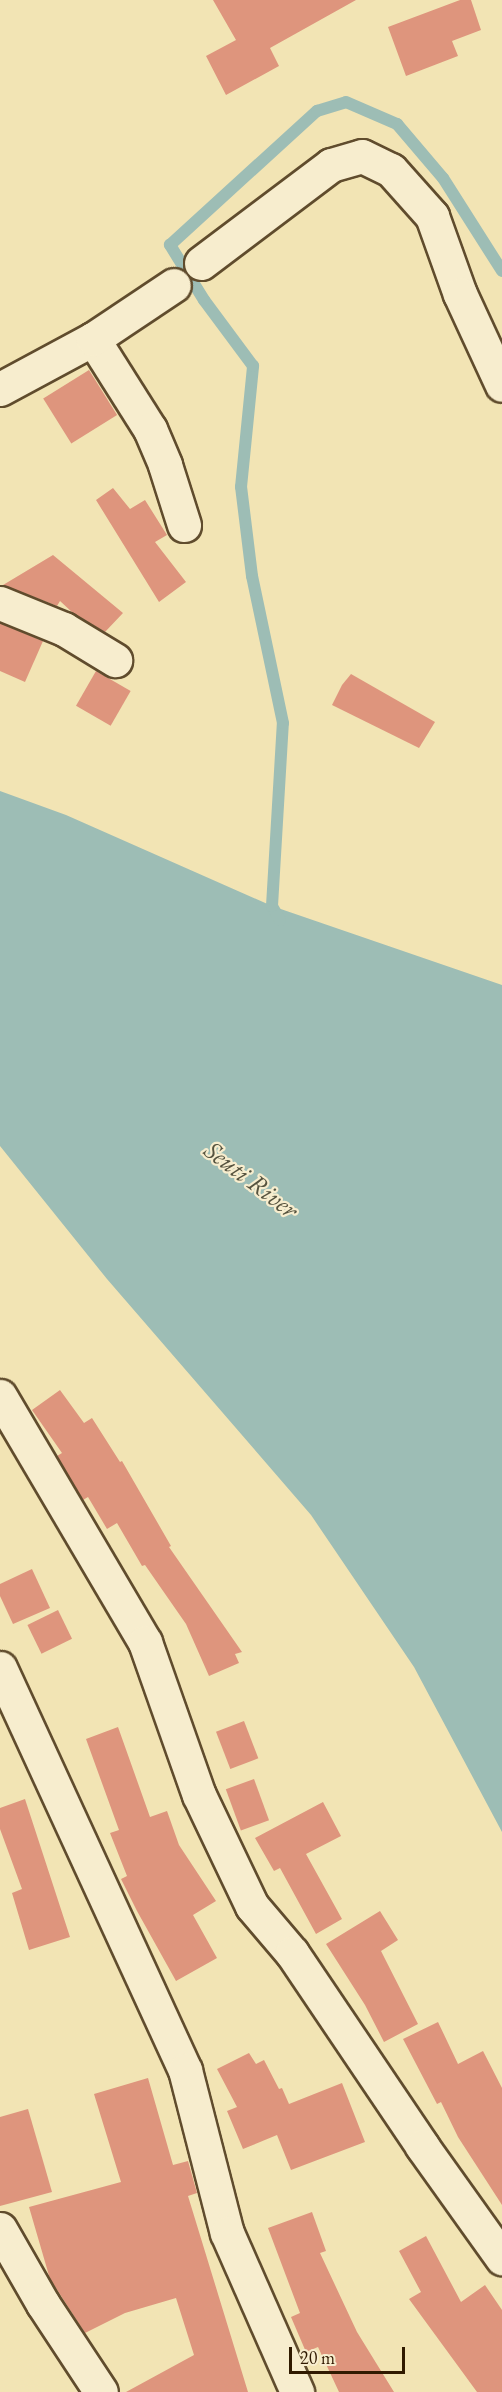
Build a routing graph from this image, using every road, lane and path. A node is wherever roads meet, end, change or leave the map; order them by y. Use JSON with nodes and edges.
{"nodes":[{"id":1,"x":93,"y":339,"type":"junction"},
{"id":2,"x":502,"y":385,"type":"edge"},
{"id":3,"x":0,"y":388,"type":"edge"},
{"id":4,"x":184,"y":525,"type":"dead end"},
{"id":5,"x":0,"y":603,"type":"edge"},
{"id":6,"x":115,"y":660,"type":"dead end"},
{"id":7,"x":0,"y":1396,"type":"edge"},
{"id":8,"x":0,"y":1668,"type":"edge"},
{"id":9,"x":0,"y":2229,"type":"edge"},
{"id":10,"x":502,"y":2258,"type":"edge"},
{"id":11,"x":101,"y":2392,"type":"edge"},
{"id":12,"x":297,"y":2392,"type":"edge"}],
"edges":[{"from":1,"to":2,"type":"street"},
{"from":1,"to":3,"type":"street"},
{"from":1,"to":4,"type":"street"},
{"from":5,"to":6,"type":"street"},
{"from":7,"to":10,"type":"street"},
{"from":8,"to":12,"type":"street"},
{"from":9,"to":11,"type":"street"}]}
